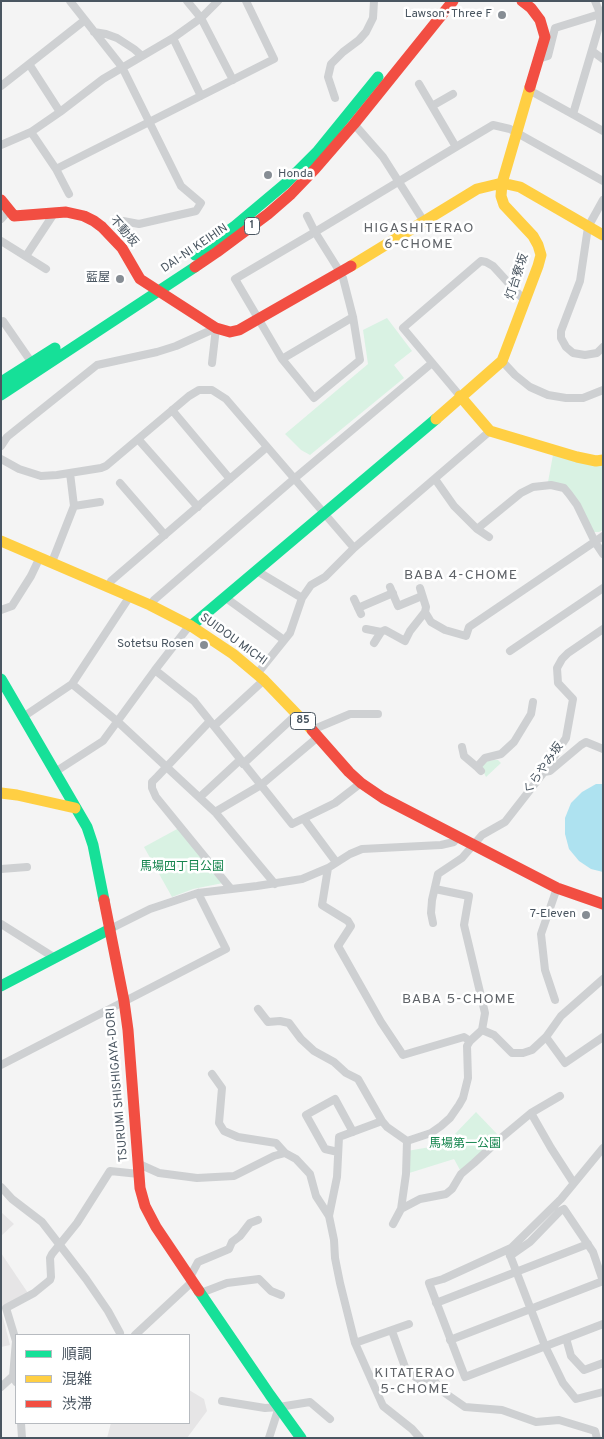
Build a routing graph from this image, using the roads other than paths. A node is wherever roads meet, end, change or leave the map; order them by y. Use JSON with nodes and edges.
{"nodes":[{"id":1,"x":70,"y":1,"type":"edge"},
{"id":2,"x":187,"y":1,"type":"edge"},
{"id":3,"x":218,"y":1,"type":"edge"},
{"id":4,"x":246,"y":1,"type":"edge"},
{"id":5,"x":374,"y":1,"type":"edge"},
{"id":6,"x":440,"y":1,"type":"edge"},
{"id":7,"x":453,"y":1,"type":"edge"},
{"id":8,"x":522,"y":1,"type":"edge"},
{"id":9,"x":595,"y":1,"type":"edge"},
{"id":10,"x":601,"y":13,"type":"edge"},
{"id":11,"x":201,"y":18,"type":"junction"},
{"id":12,"x":84,"y":20,"type":"junction"},
{"id":13,"x":94,"y":32,"type":"junction"},
{"id":14,"x":173,"y":38,"type":"junction"},
{"id":15,"x":592,"y":51,"type":"junction"},
{"id":16,"x":142,"y":56,"type":"junction"},
{"id":17,"x":538,"y":59,"type":"junction"},
{"id":18,"x":603,"y":59,"type":"edge"},
{"id":19,"x":29,"y":64,"type":"junction"},
{"id":20,"x":122,"y":67,"type":"junction"},
{"id":21,"x":233,"y":80,"type":"junction"},
{"id":22,"x":419,"y":84,"type":"dead end"},
{"id":23,"x":1,"y":86,"type":"edge"},
{"id":24,"x":529,"y":90,"type":"junction"},
{"id":25,"x":453,"y":94,"type":"dead end"},
{"id":26,"x":201,"y":96,"type":"junction"},
{"id":27,"x":336,"y":98,"type":"dead end"},
{"id":28,"x":432,"y":106,"type":"junction"},
{"id":29,"x":60,"y":112,"type":"junction"},
{"id":30,"x":573,"y":114,"type":"junction"},
{"id":31,"x":150,"y":122,"type":"junction"},
{"id":32,"x":354,"y":124,"type":"junction"},
{"id":33,"x":603,"y":131,"type":"edge"},
{"id":34,"x":31,"y":132,"type":"junction"},
{"id":35,"x":517,"y":133,"type":"junction"},
{"id":36,"x":1,"y":145,"type":"edge"},
{"id":37,"x":456,"y":146,"type":"junction"},
{"id":38,"x":56,"y":169,"type":"junction"},
{"id":39,"x":398,"y":182,"type":"junction"},
{"id":40,"x":603,"y":182,"type":"edge"},
{"id":41,"x":502,"y":183,"type":"junction"},
{"id":42,"x":69,"y":194,"type":"dead end"},
{"id":43,"x":1,"y":200,"type":"edge"},
{"id":44,"x":603,"y":200,"type":"edge"},
{"id":45,"x":56,"y":212,"type":"junction"},
{"id":46,"x":5,"y":214,"type":"edge"},
{"id":47,"x":307,"y":216,"type":"dead end"},
{"id":48,"x":424,"y":220,"type":"junction"},
{"id":49,"x":123,"y":221,"type":"dead end"},
{"id":50,"x":588,"y":227,"type":"junction"},
{"id":51,"x":316,"y":232,"type":"junction"},
{"id":52,"x":603,"y":235,"type":"edge"},
{"id":53,"x":1,"y":241,"type":"edge"},
{"id":54,"x":26,"y":256,"type":"junction"},
{"id":55,"x":46,"y":269,"type":"dead end"},
{"id":56,"x":340,"y":272,"type":"junction"},
{"id":57,"x":153,"y":288,"type":"junction"},
{"id":58,"x":525,"y":301,"type":"junction"},
{"id":59,"x":353,"y":316,"type":"junction"},
{"id":60,"x":258,"y":319,"type":"junction"},
{"id":61,"x":1,"y":322,"type":"edge"},
{"id":62,"x":216,"y":328,"type":"junction"},
{"id":63,"x":603,"y":347,"type":"edge"},
{"id":64,"x":282,"y":359,"type":"junction"},
{"id":65,"x":502,"y":361,"type":"junction"},
{"id":66,"x":32,"y":363,"type":"junction"},
{"id":67,"x":212,"y":363,"type":"dead end"},
{"id":68,"x":432,"y":363,"type":"junction"},
{"id":69,"x":1,"y":382,"type":"edge"},
{"id":70,"x":603,"y":390,"type":"edge"},
{"id":71,"x":1,"y":395,"type":"edge"},
{"id":72,"x":460,"y":396,"type":"junction"},
{"id":73,"x":172,"y":410,"type":"junction"},
{"id":74,"x":490,"y":431,"type":"junction"},
{"id":75,"x":138,"y":439,"type":"junction"},
{"id":76,"x":1,"y":446,"type":"edge"},
{"id":77,"x":267,"y":447,"type":"junction"},
{"id":78,"x":1,"y":459,"type":"edge"},
{"id":79,"x":603,"y":460,"type":"edge"},
{"id":80,"x":70,"y":473,"type":"junction"},
{"id":81,"x":295,"y":478,"type":"junction"},
{"id":82,"x":230,"y":479,"type":"junction"},
{"id":83,"x":435,"y":479,"type":"junction"},
{"id":84,"x":120,"y":483,"type":"dead end"},
{"id":85,"x":100,"y":502,"type":"dead end"},
{"id":86,"x":74,"y":506,"type":"junction"},
{"id":87,"x":198,"y":507,"type":"junction"},
{"id":88,"x":324,"y":513,"type":"junction"},
{"id":89,"x":477,"y":529,"type":"junction"},
{"id":90,"x":165,"y":535,"type":"junction"},
{"id":91,"x":603,"y":536,"type":"edge"},
{"id":92,"x":489,"y":537,"type":"dead end"},
{"id":93,"x":1,"y":541,"type":"edge"},
{"id":94,"x":595,"y":542,"type":"junction"},
{"id":95,"x":354,"y":548,"type":"junction"},
{"id":96,"x":603,"y":554,"type":"edge"},
{"id":97,"x":40,"y":557,"type":"junction"},
{"id":98,"x":52,"y":562,"type":"junction"},
{"id":99,"x":257,"y":571,"type":"junction"},
{"id":100,"x":108,"y":587,"type":"junction"},
{"id":101,"x":603,"y":588,"type":"edge"},
{"id":102,"x":130,"y":596,"type":"junction"},
{"id":103,"x":226,"y":598,"type":"junction"},
{"id":104,"x":302,"y":598,"type":"junction"},
{"id":105,"x":354,"y":599,"type":"dead end"},
{"id":106,"x":150,"y":605,"type":"junction"},
{"id":107,"x":1,"y":610,"type":"edge"},
{"id":108,"x":424,"y":612,"type":"junction"},
{"id":109,"x":191,"y":626,"type":"junction"},
{"id":110,"x":366,"y":629,"type":"dead end"},
{"id":111,"x":603,"y":629,"type":"edge"},
{"id":112,"x":381,"y":632,"type":"junction"},
{"id":113,"x":284,"y":640,"type":"junction"},
{"id":114,"x":374,"y":643,"type":"dead end"},
{"id":115,"x":510,"y":650,"type":"dead end"},
{"id":116,"x":155,"y":670,"type":"junction"},
{"id":117,"x":260,"y":677,"type":"junction"},
{"id":118,"x":2,"y":681,"type":"edge"},
{"id":119,"x":72,"y":684,"type":"junction"},
{"id":120,"x":533,"y":702,"type":"dead end"},
{"id":121,"x":297,"y":714,"type":"junction"},
{"id":122,"x":378,"y":714,"type":"dead end"},
{"id":123,"x":23,"y":717,"type":"junction"},
{"id":124,"x":117,"y":721,"type":"junction"},
{"id":125,"x":212,"y":723,"type":"junction"},
{"id":126,"x":315,"y":734,"type":"junction"},
{"id":127,"x":462,"y":747,"type":"dead end"},
{"id":128,"x":603,"y":749,"type":"edge"},
{"id":129,"x":242,"y":762,"type":"junction"},
{"id":130,"x":166,"y":766,"type":"junction"},
{"id":131,"x":55,"y":772,"type":"junction"},
{"id":132,"x":544,"y":772,"type":"junction"},
{"id":133,"x":361,"y":783,"type":"junction"},
{"id":134,"x":261,"y":785,"type":"junction"},
{"id":135,"x":1,"y":793,"type":"edge"},
{"id":136,"x":200,"y":798,"type":"junction"},
{"id":137,"x":75,"y":808,"type":"junction"},
{"id":138,"x":215,"y":812,"type":"junction"},
{"id":139,"x":304,"y":819,"type":"junction"},
{"id":140,"x":457,"y":836,"type":"junction"},
{"id":141,"x":475,"y":844,"type":"junction"},
{"id":142,"x":336,"y":862,"type":"junction"},
{"id":143,"x":26,"y":867,"type":"dead end"},
{"id":144,"x":328,"y":868,"type":"junction"},
{"id":145,"x":1,"y":869,"type":"edge"},
{"id":146,"x":275,"y":884,"type":"junction"},
{"id":147,"x":557,"y":888,"type":"junction"},
{"id":148,"x":231,"y":889,"type":"junction"},
{"id":149,"x":435,"y":889,"type":"junction"},
{"id":150,"x":198,"y":893,"type":"junction"},
{"id":151,"x":603,"y":904,"type":"edge"},
{"id":152,"x":433,"y":923,"type":"dead end"},
{"id":153,"x":1,"y":924,"type":"edge"},
{"id":154,"x":110,"y":929,"type":"junction"},
{"id":155,"x":55,"y":958,"type":"junction"},
{"id":156,"x":603,"y":979,"type":"edge"},
{"id":157,"x":1,"y":986,"type":"edge"},
{"id":158,"x":555,"y":1000,"type":"dead end"},
{"id":159,"x":124,"y":1001,"type":"junction"},
{"id":160,"x":258,"y":1009,"type":"dead end"},
{"id":161,"x":482,"y":1030,"type":"junction"},
{"id":162,"x":603,"y":1036,"type":"edge"},
{"id":163,"x":546,"y":1037,"type":"junction"},
{"id":164,"x":470,"y":1041,"type":"junction"},
{"id":165,"x":2,"y":1063,"type":"edge"},
{"id":166,"x":212,"y":1074,"type":"dead end"},
{"id":167,"x":560,"y":1096,"type":"dead end"},
{"id":168,"x":531,"y":1113,"type":"junction"},
{"id":169,"x":382,"y":1121,"type":"junction"},
{"id":170,"x":353,"y":1132,"type":"junction"},
{"id":171,"x":407,"y":1141,"type":"junction"},
{"id":172,"x":603,"y":1148,"type":"edge"},
{"id":173,"x":338,"y":1152,"type":"junction"},
{"id":174,"x":285,"y":1153,"type":"junction"},
{"id":175,"x":139,"y":1169,"type":"junction"},
{"id":176,"x":573,"y":1182,"type":"junction"},
{"id":177,"x":1,"y":1188,"type":"edge"},
{"id":178,"x":401,"y":1209,"type":"junction"},
{"id":179,"x":328,"y":1216,"type":"junction"},
{"id":180,"x":258,"y":1220,"type":"dead end"},
{"id":181,"x":394,"y":1224,"type":"dead end"},
{"id":182,"x":588,"y":1244,"type":"junction"},
{"id":183,"x":59,"y":1245,"type":"junction"},
{"id":184,"x":509,"y":1253,"type":"junction"},
{"id":185,"x":516,"y":1272,"type":"junction"},
{"id":186,"x":192,"y":1280,"type":"junction"},
{"id":187,"x":603,"y":1281,"type":"edge"},
{"id":188,"x":201,"y":1294,"type":"junction"},
{"id":189,"x":281,"y":1295,"type":"dead end"},
{"id":190,"x":436,"y":1303,"type":"junction"},
{"id":191,"x":531,"y":1310,"type":"junction"},
{"id":192,"x":409,"y":1324,"type":"dead end"},
{"id":193,"x":603,"y":1324,"type":"edge"},
{"id":194,"x":392,"y":1331,"type":"junction"},
{"id":195,"x":120,"y":1333,"type":"dead end"},
{"id":196,"x":136,"y":1334,"type":"edge"},
{"id":197,"x":15,"y":1338,"type":"edge"},
{"id":198,"x":566,"y":1338,"type":"junction"},
{"id":199,"x":450,"y":1340,"type":"junction"},
{"id":200,"x":355,"y":1343,"type":"junction"},
{"id":201,"x":545,"y":1346,"type":"junction"},
{"id":202,"x":603,"y":1363,"type":"edge"},
{"id":203,"x":15,"y":1379,"type":"edge"},
{"id":204,"x":1,"y":1386,"type":"edge"},
{"id":205,"x":603,"y":1392,"type":"edge"},
{"id":206,"x":222,"y":1401,"type":"dead end"},
{"id":207,"x":279,"y":1407,"type":"junction"},
{"id":208,"x":330,"y":1419,"type":"dead end"},
{"id":209,"x":21,"y":1424,"type":"edge"},
{"id":210,"x":22,"y":1438,"type":"edge"},
{"id":211,"x":269,"y":1438,"type":"edge"},
{"id":212,"x":301,"y":1438,"type":"edge"},
{"id":213,"x":420,"y":1438,"type":"edge"},
{"id":214,"x":597,"y":1438,"type":"edge"}],
"edges":[{"from":1,"to":12,"type":"street"},
{"from":2,"to":11,"type":"street"},
{"from":3,"to":11,"type":"street"},
{"from":4,"to":21,"type":"street"},
{"from":5,"to":27,"type":"street"},
{"from":6,"to":57,"type":"main road","name":"DAI-NI KEIHIN","number":"1"},
{"from":7,"to":32,"type":"main road","name":"DAI-NI KEIHIN","number":"1"},
{"from":8,"to":17,"type":"main road"},
{"from":9,"to":10,"type":"street"},
{"from":10,"to":15,"type":"street"},
{"from":10,"to":17,"type":"street"},
{"from":11,"to":14,"type":"street"},
{"from":11,"to":21,"type":"street"},
{"from":12,"to":13,"type":"street"},
{"from":12,"to":19,"type":"street"},
{"from":13,"to":16,"type":"street"},
{"from":13,"to":20,"type":"street"},
{"from":14,"to":16,"type":"street"},
{"from":14,"to":26,"type":"street"},
{"from":15,"to":18,"type":"street"},
{"from":15,"to":30,"type":"street"},
{"from":16,"to":20,"type":"street"},
{"from":17,"to":24,"type":"main road"},
{"from":19,"to":23,"type":"street"},
{"from":19,"to":29,"type":"street"},
{"from":20,"to":29,"type":"street"},
{"from":20,"to":31,"type":"street"},
{"from":21,"to":26,"type":"street"},
{"from":22,"to":28,"type":"street"},
{"from":24,"to":30,"type":"street"},
{"from":24,"to":35,"type":"main road"},
{"from":25,"to":28,"type":"street"},
{"from":26,"to":31,"type":"street"},
{"from":28,"to":37,"type":"street"},
{"from":29,"to":34,"type":"street"},
{"from":30,"to":33,"type":"street"},
{"from":31,"to":38,"type":"street"},
{"from":31,"to":49,"type":"street"},
{"from":32,"to":39,"type":"street"},
{"from":32,"to":57,"type":"main road","name":"DAI-NI KEIHIN","number":"1"},
{"from":34,"to":36,"type":"street"},
{"from":34,"to":38,"type":"street"},
{"from":35,"to":37,"type":"street"},
{"from":35,"to":40,"type":"street"},
{"from":35,"to":41,"type":"main road"},
{"from":37,"to":39,"type":"street"},
{"from":38,"to":42,"type":"street"},
{"from":39,"to":48,"type":"street"},
{"from":39,"to":51,"type":"street"},
{"from":41,"to":48,"type":"main road"},
{"from":41,"to":50,"type":"main road"},
{"from":41,"to":58,"type":"main road","name":"灯台寮坂"},
{"from":43,"to":46,"type":"main road"},
{"from":44,"to":50,"type":"street"},
{"from":45,"to":46,"type":"main road","name":"不動坂"},
{"from":45,"to":54,"type":"street"},
{"from":45,"to":57,"type":"main road","name":"不動坂"},
{"from":47,"to":51,"type":"street"},
{"from":48,"to":56,"type":"main road"},
{"from":50,"to":52,"type":"main road"},
{"from":50,"to":63,"type":"street"},
{"from":51,"to":56,"type":"street"},
{"from":51,"to":60,"type":"street"},
{"from":53,"to":54,"type":"street"},
{"from":54,"to":55,"type":"street"},
{"from":56,"to":59,"type":"street"},
{"from":56,"to":60,"type":"main road"},
{"from":57,"to":62,"type":"main road","name":"不動坂"},
{"from":57,"to":66,"type":"main road","name":"DAI-NI KEIHIN","number":"1"},
{"from":57,"to":71,"type":"main road","name":"DAI-NI KEIHIN","number":"1"},
{"from":58,"to":65,"type":"main road","name":"灯台寮坂"},
{"from":58,"to":68,"type":"street"},
{"from":59,"to":64,"type":"street"},
{"from":59,"to":64,"type":"street"},
{"from":60,"to":62,"type":"main road"},
{"from":60,"to":64,"type":"street"},
{"from":61,"to":66,"type":"street"},
{"from":62,"to":67,"type":"street"},
{"from":62,"to":76,"type":"street"},
{"from":65,"to":70,"type":"street"},
{"from":65,"to":72,"type":"main road"},
{"from":66,"to":69,"type":"main road","name":"DAI-NI KEIHIN","number":"1"},
{"from":68,"to":72,"type":"street"},
{"from":68,"to":81,"type":"street"},
{"from":72,"to":74,"type":"main road"},
{"from":72,"to":88,"type":"main road"},
{"from":73,"to":75,"type":"street"},
{"from":73,"to":77,"type":"street"},
{"from":73,"to":82,"type":"street"},
{"from":74,"to":79,"type":"main road"},
{"from":74,"to":83,"type":"street"},
{"from":75,"to":80,"type":"street"},
{"from":75,"to":87,"type":"street"},
{"from":77,"to":81,"type":"street"},
{"from":77,"to":82,"type":"street"},
{"from":78,"to":80,"type":"street"},
{"from":80,"to":86,"type":"street"},
{"from":81,"to":88,"type":"street"},
{"from":81,"to":106,"type":"street"},
{"from":82,"to":87,"type":"street"},
{"from":83,"to":89,"type":"street"},
{"from":83,"to":95,"type":"street"},
{"from":84,"to":90,"type":"street"},
{"from":85,"to":86,"type":"street"},
{"from":86,"to":98,"type":"street"},
{"from":87,"to":90,"type":"street"},
{"from":88,"to":95,"type":"street"},
{"from":88,"to":99,"type":"main road"},
{"from":89,"to":92,"type":"street"},
{"from":89,"to":94,"type":"street"},
{"from":90,"to":100,"type":"street"},
{"from":91,"to":94,"type":"street"},
{"from":93,"to":97,"type":"main road","name":"SUIDOU MICHI","number":"85"},
{"from":94,"to":96,"type":"street"},
{"from":94,"to":108,"type":"street"},
{"from":95,"to":104,"type":"street"},
{"from":97,"to":98,"type":"main road","name":"SUIDOU MICHI","number":"85"},
{"from":97,"to":107,"type":"street"},
{"from":98,"to":100,"type":"main road","name":"SUIDOU MICHI","number":"85"},
{"from":99,"to":103,"type":"main road"},
{"from":99,"to":104,"type":"street"},
{"from":100,"to":102,"type":"main road","name":"SUIDOU MICHI","number":"85"},
{"from":101,"to":115,"type":"street"},
{"from":102,"to":106,"type":"main road","name":"SUIDOU MICHI","number":"85"},
{"from":102,"to":119,"type":"street"},
{"from":103,"to":109,"type":"main road"},
{"from":103,"to":113,"type":"street"},
{"from":104,"to":113,"type":"street"},
{"from":105,"to":108,"type":"street"},
{"from":106,"to":109,"type":"main road","name":"SUIDOU MICHI","number":"85"},
{"from":108,"to":112,"type":"street"},
{"from":109,"to":116,"type":"street"},
{"from":109,"to":117,"type":"main road","name":"SUIDOU MICHI","number":"85"},
{"from":110,"to":112,"type":"street"},
{"from":111,"to":132,"type":"street","name":"くらやみ坂"},
{"from":112,"to":114,"type":"street"},
{"from":113,"to":117,"type":"street"},
{"from":116,"to":124,"type":"street"},
{"from":116,"to":125,"type":"street"},
{"from":117,"to":121,"type":"main road","name":"SUIDOU MICHI","number":"85"},
{"from":117,"to":125,"type":"street"},
{"from":118,"to":123,"type":"main road","name":"TSURUMI SHISHIGAYA-DORI"},
{"from":119,"to":123,"type":"street"},
{"from":119,"to":124,"type":"street"},
{"from":120,"to":127,"type":"street"},
{"from":121,"to":126,"type":"main road","name":"SUIDOU MICHI","number":"85"},
{"from":121,"to":129,"type":"street"},
{"from":122,"to":126,"type":"street"},
{"from":123,"to":131,"type":"main road","name":"TSURUMI SHISHIGAYA-DORI"},
{"from":124,"to":130,"type":"street"},
{"from":124,"to":131,"type":"street"},
{"from":125,"to":129,"type":"street"},
{"from":125,"to":130,"type":"street"},
{"from":126,"to":133,"type":"main road","name":"SUIDOU MICHI","number":"85"},
{"from":126,"to":134,"type":"street"},
{"from":128,"to":132,"type":"street"},
{"from":129,"to":134,"type":"street"},
{"from":129,"to":136,"type":"street"},
{"from":130,"to":136,"type":"street"},
{"from":130,"to":148,"type":"street"},
{"from":131,"to":137,"type":"main road","name":"TSURUMI SHISHIGAYA-DORI"},
{"from":132,"to":141,"type":"street","name":"くらやみ坂"},
{"from":133,"to":139,"type":"street"},
{"from":133,"to":140,"type":"main road","name":"SUIDOU MICHI","number":"85"},
{"from":134,"to":138,"type":"street"},
{"from":134,"to":139,"type":"street"},
{"from":135,"to":137,"type":"main road"},
{"from":136,"to":138,"type":"street"},
{"from":137,"to":154,"type":"main road","name":"TSURUMI SHISHIGAYA-DORI"},
{"from":138,"to":146,"type":"street"},
{"from":139,"to":142,"type":"street"},
{"from":140,"to":141,"type":"main road","name":"SUIDOU MICHI","number":"85"},
{"from":140,"to":142,"type":"street"},
{"from":141,"to":147,"type":"main road","name":"SUIDOU MICHI","number":"85"},
{"from":141,"to":149,"type":"street","name":"くらやみ坂"},
{"from":142,"to":144,"type":"street"},
{"from":143,"to":145,"type":"street"},
{"from":144,"to":146,"type":"street"},
{"from":144,"to":164,"type":"street"},
{"from":146,"to":148,"type":"street"},
{"from":147,"to":151,"type":"main road","name":"SUIDOU MICHI","number":"85"},
{"from":147,"to":158,"type":"street"},
{"from":148,"to":150,"type":"street"},
{"from":149,"to":152,"type":"street","name":"くらやみ坂"},
{"from":149,"to":161,"type":"street"},
{"from":150,"to":154,"type":"street"},
{"from":150,"to":159,"type":"street"},
{"from":153,"to":155,"type":"street"},
{"from":154,"to":155,"type":"main road"},
{"from":154,"to":159,"type":"main road","name":"TSURUMI SHISHIGAYA-DORI"},
{"from":155,"to":157,"type":"main road"},
{"from":156,"to":163,"type":"street"},
{"from":159,"to":165,"type":"street"},
{"from":159,"to":175,"type":"main road","name":"TSURUMI SHISHIGAYA-DORI"},
{"from":160,"to":169,"type":"street"},
{"from":161,"to":163,"type":"street"},
{"from":161,"to":164,"type":"street"},
{"from":162,"to":163,"type":"street"},
{"from":164,"to":171,"type":"street"},
{"from":166,"to":174,"type":"street"},
{"from":167,"to":168,"type":"street"},
{"from":168,"to":176,"type":"street"},
{"from":168,"to":178,"type":"street"},
{"from":169,"to":170,"type":"street"},
{"from":169,"to":171,"type":"street"},
{"from":170,"to":173,"type":"street"},
{"from":170,"to":173,"type":"street"},
{"from":171,"to":178,"type":"street"},
{"from":172,"to":176,"type":"street"},
{"from":173,"to":179,"type":"street"},
{"from":174,"to":175,"type":"street"},
{"from":174,"to":179,"type":"street"},
{"from":175,"to":183,"type":"street"},
{"from":175,"to":186,"type":"main road","name":"TSURUMI SHISHIGAYA-DORI"},
{"from":176,"to":184,"type":"street"},
{"from":177,"to":183,"type":"street"},
{"from":178,"to":181,"type":"street"},
{"from":179,"to":200,"type":"street"},
{"from":180,"to":186,"type":"street"},
{"from":182,"to":184,"type":"street"},
{"from":182,"to":185,"type":"street"},
{"from":182,"to":187,"type":"street"},
{"from":183,"to":195,"type":"street"},
{"from":183,"to":197,"type":"street"},
{"from":184,"to":185,"type":"street"},
{"from":184,"to":190,"type":"street"},
{"from":185,"to":190,"type":"street"},
{"from":185,"to":191,"type":"street"},
{"from":186,"to":188,"type":"main road","name":"TSURUMI SHISHIGAYA-DORI"},
{"from":186,"to":196,"type":"street"},
{"from":187,"to":191,"type":"street"},
{"from":188,"to":189,"type":"street"},
{"from":188,"to":207,"type":"main road","name":"TSURUMI SHISHIGAYA-DORI"},
{"from":190,"to":199,"type":"street"},
{"from":191,"to":199,"type":"street"},
{"from":191,"to":201,"type":"street"},
{"from":192,"to":194,"type":"street"},
{"from":193,"to":198,"type":"street"},
{"from":194,"to":200,"type":"street"},
{"from":194,"to":214,"type":"street"},
{"from":198,"to":201,"type":"street"},
{"from":198,"to":202,"type":"street"},
{"from":199,"to":201,"type":"street"},
{"from":200,"to":213,"type":"street"},
{"from":201,"to":205,"type":"street"},
{"from":203,"to":204,"type":"street"},
{"from":206,"to":207,"type":"street"},
{"from":207,"to":208,"type":"street"},
{"from":207,"to":211,"type":"street"},
{"from":207,"to":212,"type":"main road","name":"TSURUMI SHISHIGAYA-DORI"},
{"from":209,"to":210,"type":"street"}]}
